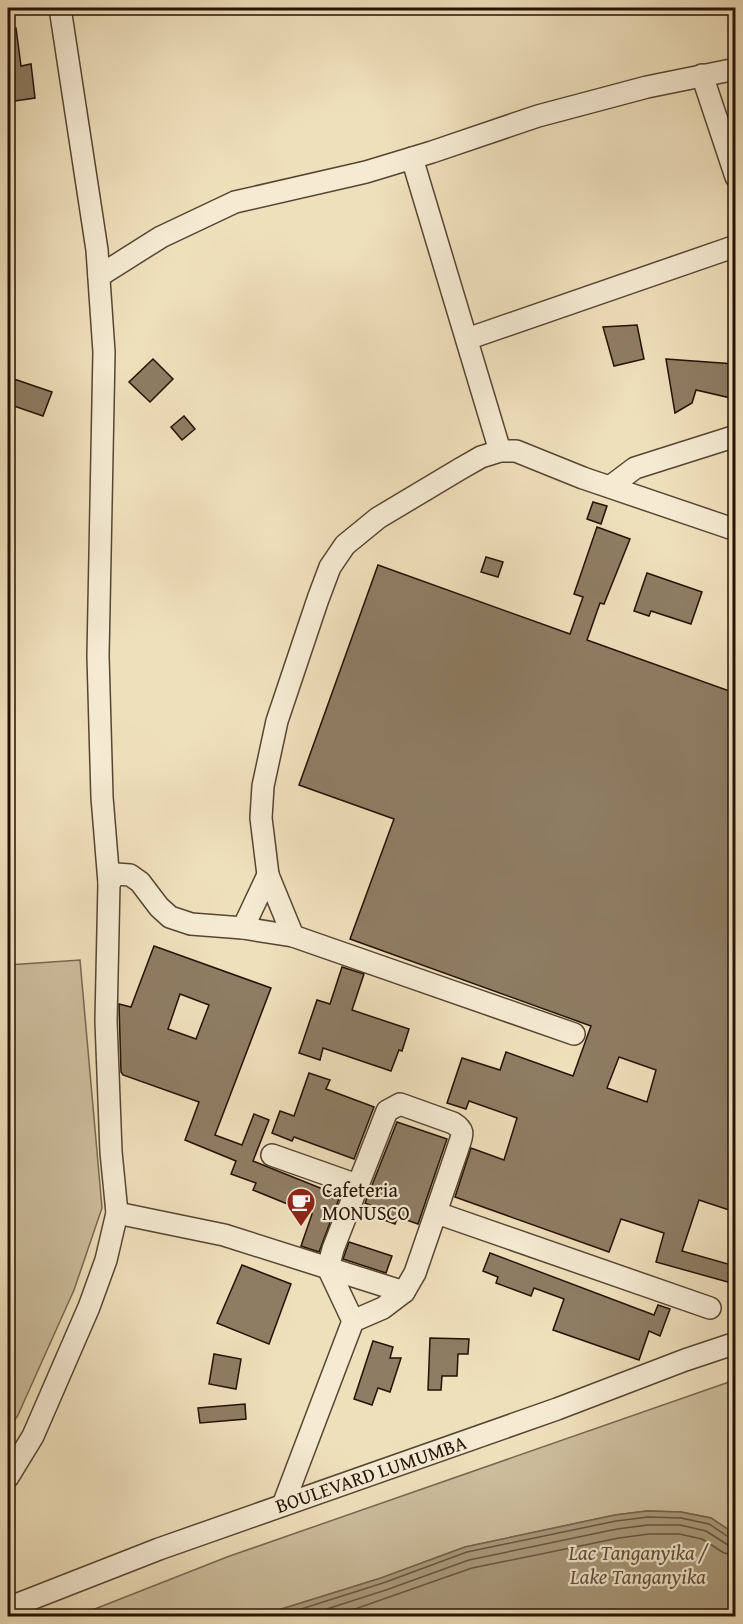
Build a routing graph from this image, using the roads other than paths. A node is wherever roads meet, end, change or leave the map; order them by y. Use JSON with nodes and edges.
{"nodes":[{"id":1,"x":60,"y":8,"type":"edge"},
{"id":2,"x":735,"y":69,"type":"edge"},
{"id":3,"x":702,"y":75,"type":"junction"},
{"id":4,"x":412,"y":158,"type":"junction"},
{"id":5,"x":735,"y":177,"type":"edge"},
{"id":6,"x":735,"y":246,"type":"edge"},
{"id":7,"x":99,"y":276,"type":"junction"},
{"id":8,"x":466,"y":339,"type":"junction"},
{"id":9,"x":735,"y":436,"type":"edge"},
{"id":10,"x":500,"y":451,"type":"junction"},
{"id":11,"x":611,"y":486,"type":"junction"},
{"id":12,"x":735,"y":530,"type":"edge"},
{"id":13,"x":268,"y":875,"type":"junction"},
{"id":14,"x":109,"y":883,"type":"junction"},
{"id":15,"x":243,"y":928,"type":"junction"},
{"id":16,"x":292,"y":936,"type":"junction"},
{"id":17,"x":574,"y":1034,"type":"dead end"},
{"id":18,"x":272,"y":1155,"type":"dead end"},
{"id":19,"x":357,"y":1185,"type":"junction"},
{"id":20,"x":117,"y":1213,"type":"junction"},
{"id":21,"x":437,"y":1213,"type":"junction"},
{"id":22,"x":328,"y":1268,"type":"junction"},
{"id":23,"x":404,"y":1293,"type":"junction"},
{"id":24,"x":710,"y":1308,"type":"dead end"},
{"id":25,"x":353,"y":1321,"type":"junction"},
{"id":26,"x":735,"y":1343,"type":"edge"},
{"id":27,"x":8,"y":1477,"type":"edge"},
{"id":28,"x":283,"y":1505,"type":"junction"},
{"id":29,"x":8,"y":1608,"type":"edge"}],
"edges":[{"from":1,"to":7,"type":"street"},
{"from":2,"to":3,"type":"street"},
{"from":3,"to":4,"type":"street"},
{"from":3,"to":5,"type":"street"},
{"from":4,"to":7,"type":"street"},
{"from":4,"to":8,"type":"street"},
{"from":6,"to":8,"type":"street"},
{"from":7,"to":14,"type":"street"},
{"from":8,"to":10,"type":"street"},
{"from":9,"to":11,"type":"street"},
{"from":10,"to":11,"type":"street"},
{"from":10,"to":13,"type":"street"},
{"from":11,"to":12,"type":"street"},
{"from":13,"to":15,"type":"street"},
{"from":13,"to":16,"type":"street"},
{"from":14,"to":15,"type":"street"},
{"from":14,"to":20,"type":"street"},
{"from":15,"to":16,"type":"street"},
{"from":16,"to":17,"type":"street"},
{"from":18,"to":19,"type":"street"},
{"from":19,"to":21,"type":"street"},
{"from":19,"to":22,"type":"street"},
{"from":20,"to":22,"type":"street"},
{"from":20,"to":27,"type":"street"},
{"from":21,"to":23,"type":"street"},
{"from":21,"to":24,"type":"street"},
{"from":22,"to":23,"type":"street"},
{"from":22,"to":25,"type":"street"},
{"from":23,"to":25,"type":"street"},
{"from":25,"to":28,"type":"street"},
{"from":26,"to":28,"type":"street","name":"BOULEVARD LUMUMBA"},
{"from":28,"to":29,"type":"street","name":"BOULEVARD LUMUMBA"}]}
